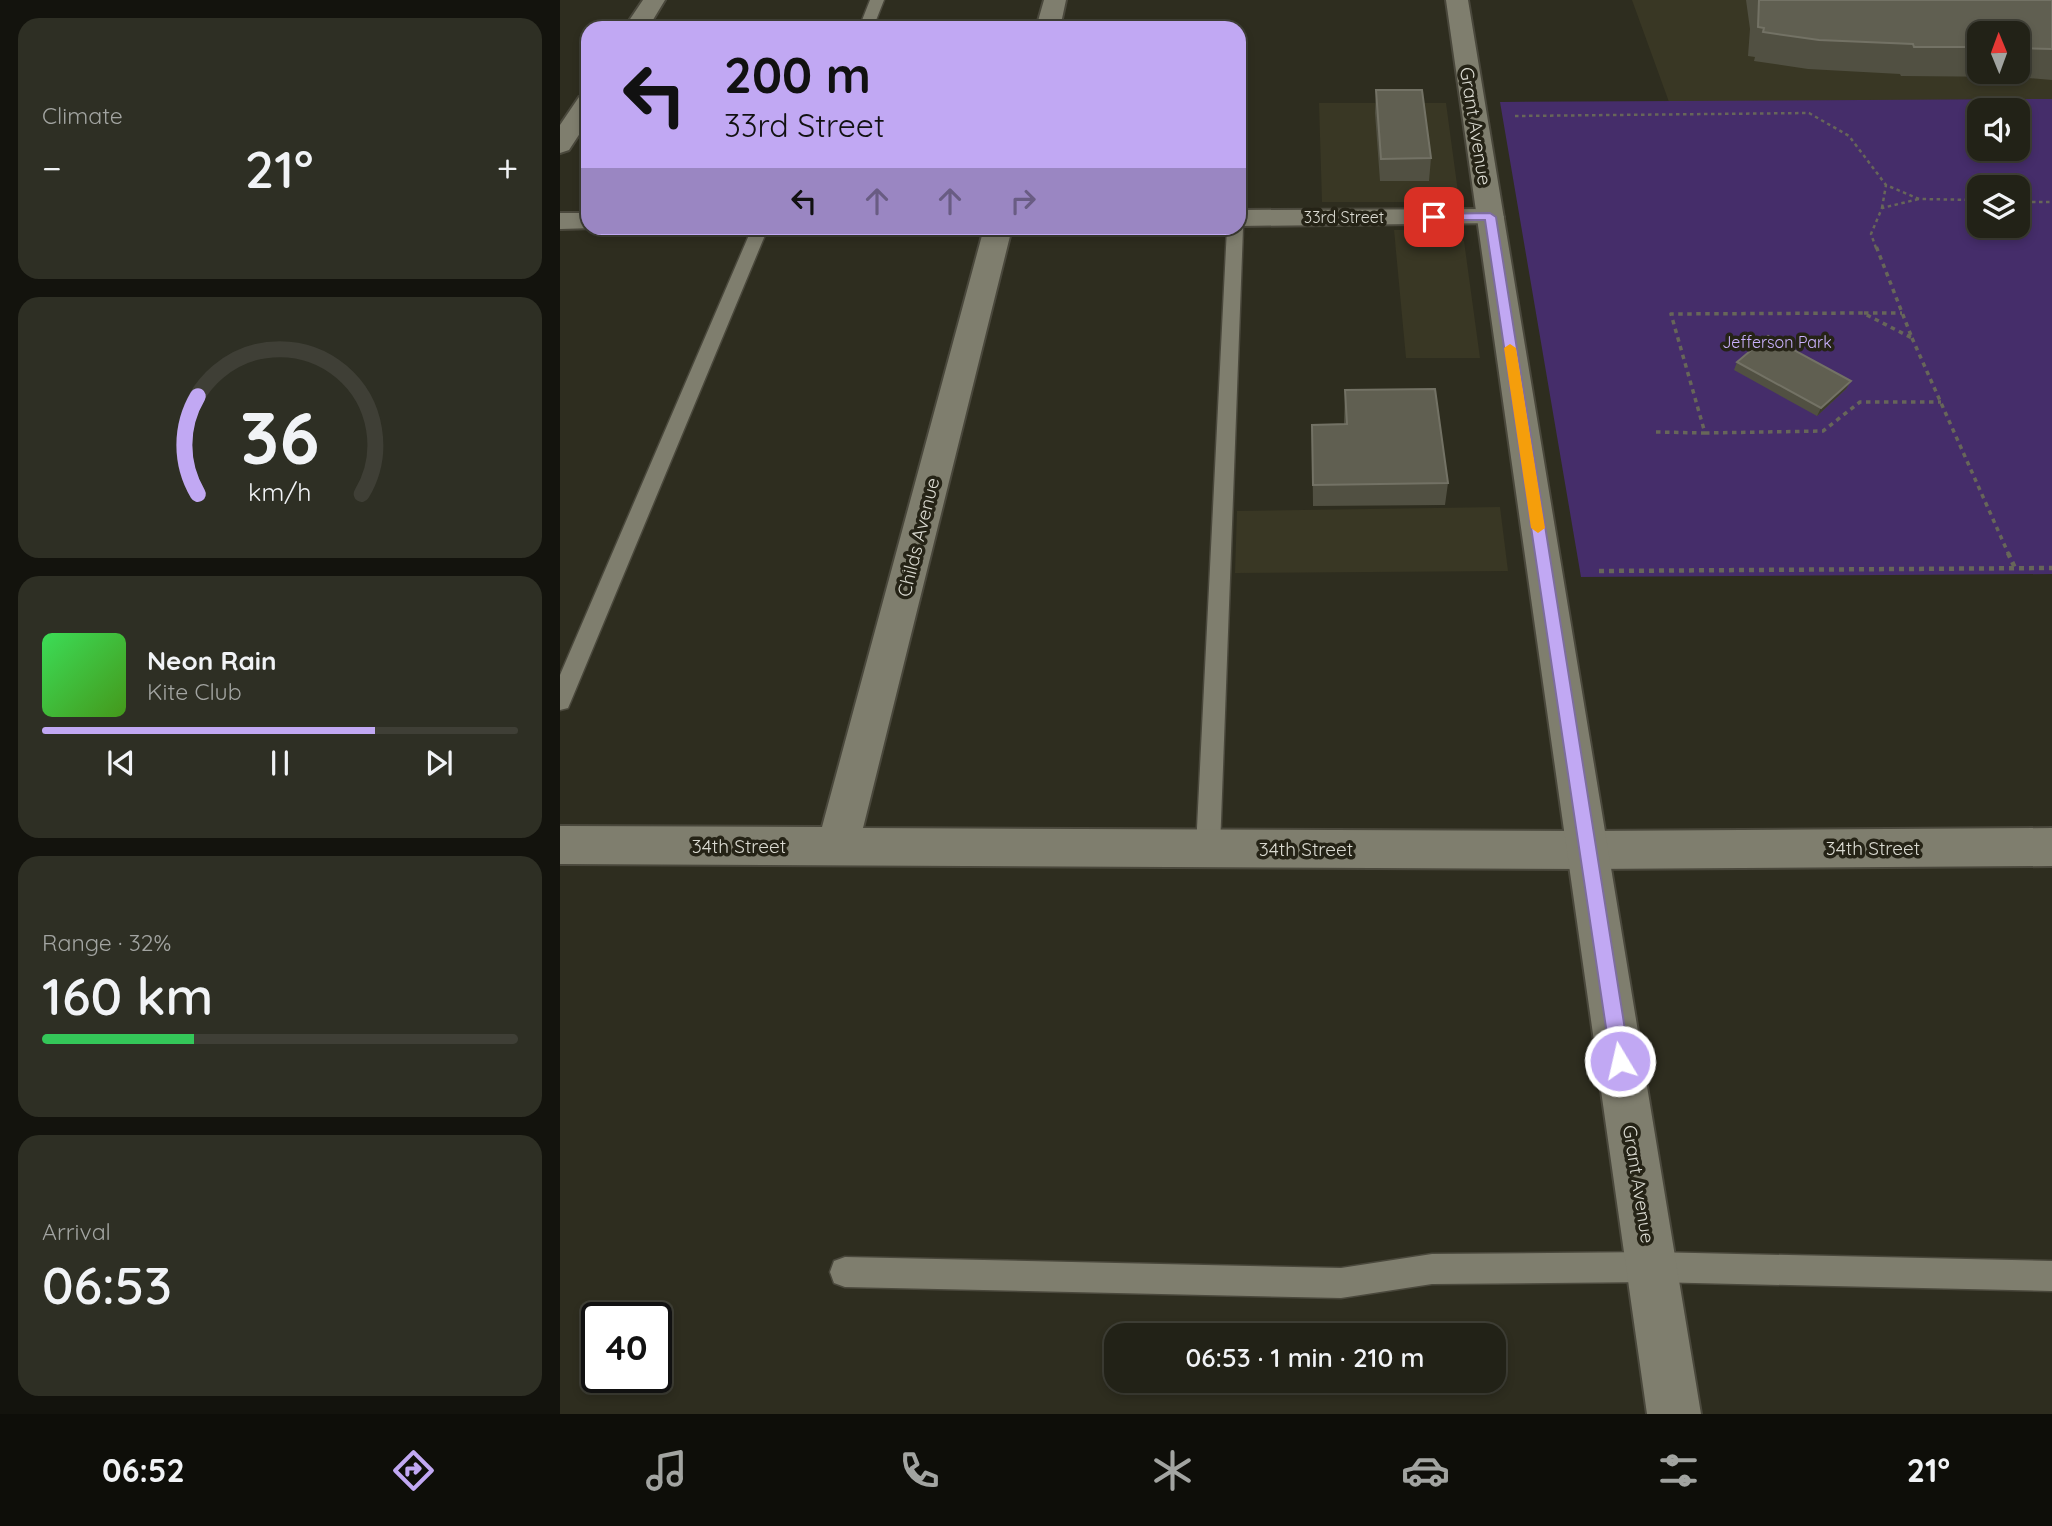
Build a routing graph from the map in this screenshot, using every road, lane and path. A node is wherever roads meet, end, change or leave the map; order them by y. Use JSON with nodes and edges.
{"nodes":[{"id":1,"x":654,"y":0,"type":"edge"},
{"id":2,"x":877,"y":0,"type":"edge"},
{"id":3,"x":1055,"y":0,"type":"edge"},
{"id":4,"x":1457,"y":0,"type":"edge"},
{"id":5,"x":640,"y":21,"type":"edge"},
{"id":6,"x":869,"y":21,"type":"edge"},
{"id":7,"x":1050,"y":21,"type":"edge"},
{"id":8,"x":581,"y":113,"type":"edge"},
{"id":9,"x":1515,"y":116,"type":"dead end"},
{"id":10,"x":560,"y":145,"type":"edge"},
{"id":11,"x":1886,"y":185,"type":"junction"},
{"id":12,"x":1919,"y":199,"type":"junction"},
{"id":13,"x":1967,"y":200,"type":"edge"},
{"id":14,"x":2030,"y":202,"type":"edge"},
{"id":15,"x":2052,"y":202,"type":"edge"},
{"id":16,"x":1882,"y":208,"type":"junction"},
{"id":17,"x":1490,"y":217,"type":"junction"},
{"id":18,"x":1246,"y":218,"type":"edge"},
{"id":19,"x":560,"y":221,"type":"edge"},
{"id":20,"x":581,"y":221,"type":"edge"},
{"id":21,"x":757,"y":235,"type":"edge"},
{"id":22,"x":996,"y":235,"type":"edge"},
{"id":23,"x":1235,"y":235,"type":"edge"},
{"id":24,"x":1863,"y":313,"type":"junction"},
{"id":25,"x":1902,"y":313,"type":"junction"},
{"id":26,"x":1912,"y":338,"type":"junction"},
{"id":27,"x":1941,"y":402,"type":"junction"},
{"id":28,"x":1656,"y":432,"type":"dead end"},
{"id":29,"x":1705,"y":432,"type":"junction"},
{"id":30,"x":2015,"y":568,"type":"junction"},
{"id":31,"x":2052,"y":568,"type":"edge"},
{"id":32,"x":1600,"y":571,"type":"dead end"},
{"id":33,"x":560,"y":701,"type":"edge"},
{"id":34,"x":560,"y":845,"type":"edge"},
{"id":35,"x":838,"y":846,"type":"junction"},
{"id":36,"x":2052,"y":847,"type":"edge"},
{"id":37,"x":1208,"y":848,"type":"junction"},
{"id":38,"x":1588,"y":850,"type":"junction"},
{"id":39,"x":1652,"y":1267,"type":"junction"},
{"id":40,"x":845,"y":1272,"type":"dead end"},
{"id":41,"x":2052,"y":1276,"type":"edge"},
{"id":42,"x":1674,"y":1414,"type":"edge"}],
"edges":[{"from":1,"to":5,"type":"street"},
{"from":2,"to":6,"type":"lane"},
{"from":3,"to":7,"type":"street"},
{"from":4,"to":17,"type":"street","name":"Grant Avenue"},
{"from":8,"to":10,"type":"street"},
{"from":9,"to":11,"type":"path"},
{"from":11,"to":12,"type":"path"},
{"from":11,"to":16,"type":"path"},
{"from":12,"to":13,"type":"path"},
{"from":12,"to":16,"type":"path"},
{"from":14,"to":15,"type":"path"},
{"from":16,"to":25,"type":"path"},
{"from":17,"to":18,"type":"street","name":"33rd Street"},
{"from":17,"to":38,"type":"street","name":"Grant Avenue"},
{"from":19,"to":20,"type":"street"},
{"from":21,"to":33,"type":"lane"},
{"from":22,"to":35,"type":"street","name":"Childs Avenue"},
{"from":23,"to":37,"type":"lane"},
{"from":24,"to":25,"type":"path"},
{"from":24,"to":26,"type":"path"},
{"from":24,"to":29,"type":"path"},
{"from":25,"to":26,"type":"path"},
{"from":26,"to":27,"type":"path"},
{"from":27,"to":29,"type":"path"},
{"from":27,"to":30,"type":"path"},
{"from":28,"to":29,"type":"path"},
{"from":30,"to":31,"type":"path"},
{"from":30,"to":32,"type":"path"},
{"from":34,"to":35,"type":"street","name":"34th Street"},
{"from":35,"to":37,"type":"street","name":"34th Street"},
{"from":36,"to":38,"type":"street","name":"34th Street"},
{"from":37,"to":38,"type":"street","name":"34th Street"},
{"from":38,"to":39,"type":"street","name":"Grant Avenue"},
{"from":39,"to":40,"type":"lane"},
{"from":39,"to":41,"type":"lane"},
{"from":39,"to":42,"type":"street","name":"Grant Avenue"}]}
